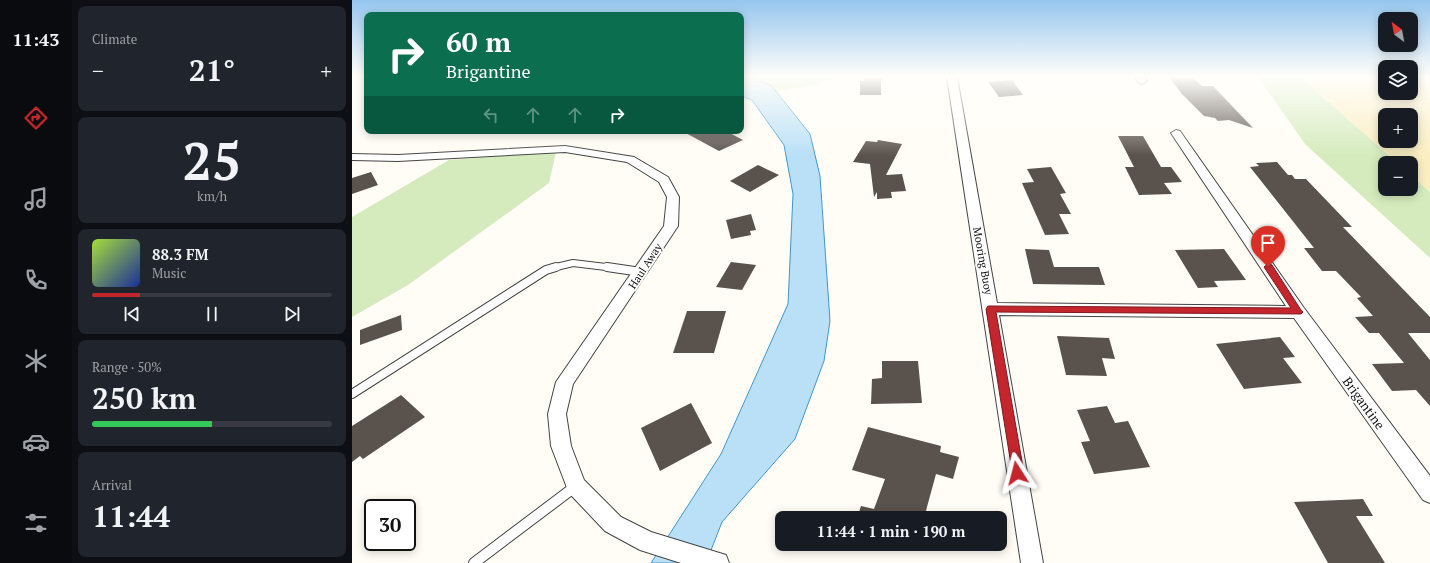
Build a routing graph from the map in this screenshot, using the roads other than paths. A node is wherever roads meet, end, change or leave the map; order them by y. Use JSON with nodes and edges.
{"nodes":[{"id":1,"x":956,"y":103,"type":"edge"},
{"id":2,"x":1176,"y":133,"type":"dead end"},
{"id":3,"x":352,"y":157,"type":"edge"},
{"id":4,"x":641,"y":272,"type":"junction"},
{"id":5,"x":991,"y":309,"type":"junction"},
{"id":6,"x":1298,"y":312,"type":"junction"},
{"id":7,"x":352,"y":394,"type":"edge"},
{"id":8,"x":576,"y":486,"type":"junction"},
{"id":9,"x":1430,"y":494,"type":"edge"},
{"id":10,"x":474,"y":563,"type":"edge"},
{"id":11,"x":718,"y":563,"type":"edge"},
{"id":12,"x":1032,"y":563,"type":"edge"}],
"edges":[{"from":1,"to":5,"type":"street","name":"Mooring Buoy"},
{"from":2,"to":6,"type":"street","name":"Brigantine"},
{"from":3,"to":4,"type":"street","name":"Haul Away"},
{"from":4,"to":7,"type":"lane"},
{"from":4,"to":8,"type":"street","name":"Haul Away"},
{"from":5,"to":6,"type":"street"},
{"from":5,"to":12,"type":"street","name":"Mooring Buoy"},
{"from":6,"to":9,"type":"street","name":"Brigantine"},
{"from":8,"to":10,"type":"lane"},
{"from":8,"to":11,"type":"street","name":"Haul Away"}]}
